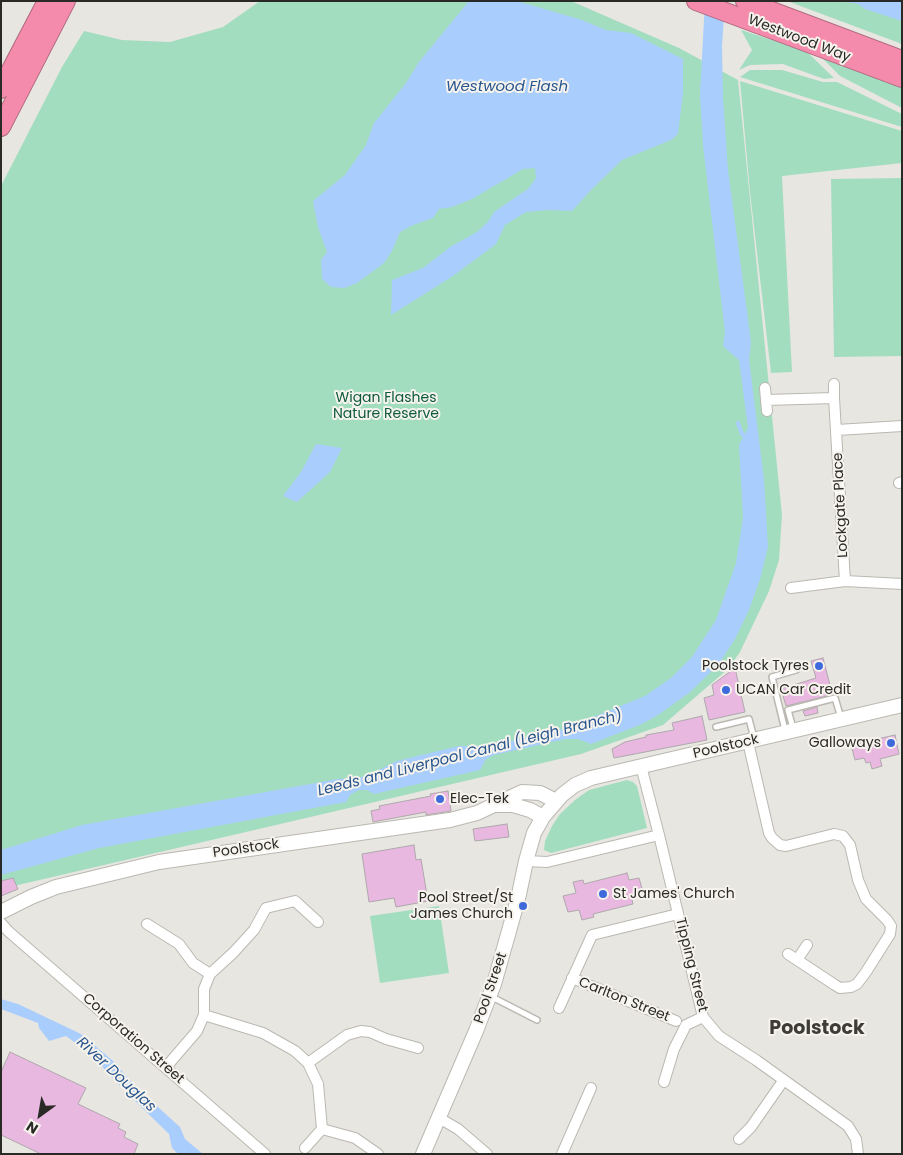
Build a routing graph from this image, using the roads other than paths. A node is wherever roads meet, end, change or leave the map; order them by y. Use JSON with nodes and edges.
{"nodes":[{"id":1,"x":47,"y":1,"type":"edge"},
{"id":2,"x":66,"y":1,"type":"edge"},
{"id":3,"x":696,"y":1,"type":"edge"},
{"id":4,"x":748,"y":8,"type":"edge"},
{"id":5,"x":902,"y":60,"type":"edge"},
{"id":6,"x":902,"y":78,"type":"edge"},
{"id":7,"x":1,"y":89,"type":"edge"},
{"id":8,"x":1,"y":127,"type":"edge"},
{"id":9,"x":834,"y":384,"type":"dead end"},
{"id":10,"x":765,"y":388,"type":"dead end"},
{"id":11,"x":834,"y":398,"type":"junction"},
{"id":12,"x":766,"y":400,"type":"junction"},
{"id":13,"x":767,"y":411,"type":"dead end"},
{"id":14,"x":902,"y":426,"type":"edge"},
{"id":15,"x":837,"y":430,"type":"junction"},
{"id":16,"x":845,"y":581,"type":"junction"},
{"id":17,"x":902,"y":584,"type":"edge"},
{"id":18,"x":790,"y":588,"type":"dead end"},
{"id":19,"x":796,"y":670,"type":"dead end"},
{"id":20,"x":902,"y":705,"type":"edge"},
{"id":21,"x":841,"y":719,"type":"junction"},
{"id":22,"x":716,"y":727,"type":"dead end"},
{"id":23,"x":789,"y":732,"type":"junction"},
{"id":24,"x":752,"y":741,"type":"junction"},
{"id":25,"x":641,"y":766,"type":"junction"},
{"id":26,"x":556,"y":800,"type":"junction"},
{"id":27,"x":495,"y":805,"type":"junction"},
{"id":28,"x":542,"y":817,"type":"junction"},
{"id":29,"x":659,"y":835,"type":"junction"},
{"id":30,"x":526,"y":861,"type":"junction"},
{"id":31,"x":1,"y":912,"type":"edge"},
{"id":32,"x":678,"y":914,"type":"junction"},
{"id":33,"x":318,"y":922,"type":"dead end"},
{"id":34,"x":1,"y":923,"type":"edge"},
{"id":35,"x":147,"y":924,"type":"dead end"},
{"id":36,"x":807,"y":946,"type":"dead end"},
{"id":37,"x":788,"y":954,"type":"dead end"},
{"id":38,"x":797,"y":960,"type":"junction"},
{"id":39,"x":210,"y":974,"type":"junction"},
{"id":40,"x":572,"y":978,"type":"junction"},
{"id":41,"x":489,"y":996,"type":"junction"},
{"id":42,"x":559,"y":1008,"type":"dead end"},
{"id":43,"x":204,"y":1015,"type":"junction"},
{"id":44,"x":703,"y":1017,"type":"junction"},
{"id":45,"x":536,"y":1020,"type":"dead end"},
{"id":46,"x":676,"y":1021,"type":"dead end"},
{"id":47,"x":418,"y":1048,"type":"dead end"},
{"id":48,"x":308,"y":1063,"type":"junction"},
{"id":49,"x":166,"y":1067,"type":"junction"},
{"id":50,"x":783,"y":1081,"type":"junction"},
{"id":51,"x":664,"y":1082,"type":"dead end"},
{"id":52,"x":590,"y":1088,"type":"dead end"},
{"id":53,"x":439,"y":1118,"type":"junction"},
{"id":54,"x":322,"y":1129,"type":"junction"},
{"id":55,"x":739,"y":1139,"type":"dead end"},
{"id":56,"x":305,"y":1148,"type":"dead end"},
{"id":57,"x":265,"y":1154,"type":"edge"},
{"id":58,"x":378,"y":1154,"type":"edge"},
{"id":59,"x":423,"y":1154,"type":"edge"},
{"id":60,"x":487,"y":1154,"type":"edge"},
{"id":61,"x":562,"y":1154,"type":"edge"},
{"id":62,"x":858,"y":1154,"type":"edge"}],
"edges":[{"from":1,"to":7,"type":"highway"},
{"from":2,"to":8,"type":"highway"},
{"from":3,"to":4,"type":"highway","name":"Westwood Way"},
{"from":4,"to":5,"type":"highway","name":"Westwood Way"},
{"from":4,"to":6,"type":"highway","name":"Westwood Way"},
{"from":9,"to":11,"type":"street","name":"Lockgate Place"},
{"from":10,"to":12,"type":"street"},
{"from":11,"to":12,"type":"street"},
{"from":11,"to":15,"type":"street","name":"Lockgate Place"},
{"from":12,"to":13,"type":"street"},
{"from":14,"to":15,"type":"street"},
{"from":15,"to":16,"type":"street","name":"Lockgate Place"},
{"from":16,"to":17,"type":"street"},
{"from":16,"to":18,"type":"street"},
{"from":19,"to":23,"type":"lane"},
{"from":20,"to":21,"type":"main road","name":"Poolstock"},
{"from":21,"to":23,"type":"main road","name":"Poolstock"},
{"from":21,"to":23,"type":"lane"},
{"from":22,"to":24,"type":"lane"},
{"from":23,"to":24,"type":"main road","name":"Poolstock"},
{"from":24,"to":25,"type":"main road","name":"Poolstock"},
{"from":24,"to":38,"type":"street"},
{"from":25,"to":26,"type":"main road","name":"Poolstock"},
{"from":25,"to":29,"type":"street","name":"Tipping Street"},
{"from":26,"to":27,"type":"main road","name":"Poolstock"},
{"from":26,"to":28,"type":"main road","name":"Poolstock"},
{"from":27,"to":28,"type":"main road","name":"Poolstock"},
{"from":27,"to":31,"type":"main road","name":"Poolstock"},
{"from":28,"to":30,"type":"main road","name":"Pool Street"},
{"from":29,"to":30,"type":"street"},
{"from":29,"to":32,"type":"street","name":"Tipping Street"},
{"from":30,"to":41,"type":"main road","name":"Pool Street"},
{"from":32,"to":40,"type":"street"},
{"from":32,"to":44,"type":"street","name":"Tipping Street"},
{"from":33,"to":39,"type":"street"},
{"from":34,"to":49,"type":"street","name":"Corporation Street"},
{"from":35,"to":39,"type":"street"},
{"from":36,"to":38,"type":"street"},
{"from":37,"to":38,"type":"street"},
{"from":39,"to":43,"type":"street"},
{"from":40,"to":42,"type":"street"},
{"from":40,"to":46,"type":"street","name":"Carlton Street"},
{"from":41,"to":45,"type":"lane"},
{"from":41,"to":53,"type":"main road","name":"Pool Street"},
{"from":43,"to":48,"type":"street"},
{"from":43,"to":49,"type":"street"},
{"from":44,"to":50,"type":"street","name":"Tipping Street"},
{"from":44,"to":51,"type":"street"},
{"from":47,"to":48,"type":"street"},
{"from":48,"to":54,"type":"street"},
{"from":49,"to":57,"type":"street","name":"Corporation Street"},
{"from":50,"to":55,"type":"street"},
{"from":50,"to":62,"type":"street","name":"Tipping Street"},
{"from":52,"to":61,"type":"street"},
{"from":53,"to":59,"type":"main road","name":"Pool Street"},
{"from":53,"to":60,"type":"street"},
{"from":54,"to":56,"type":"street"},
{"from":54,"to":58,"type":"street"}]}
